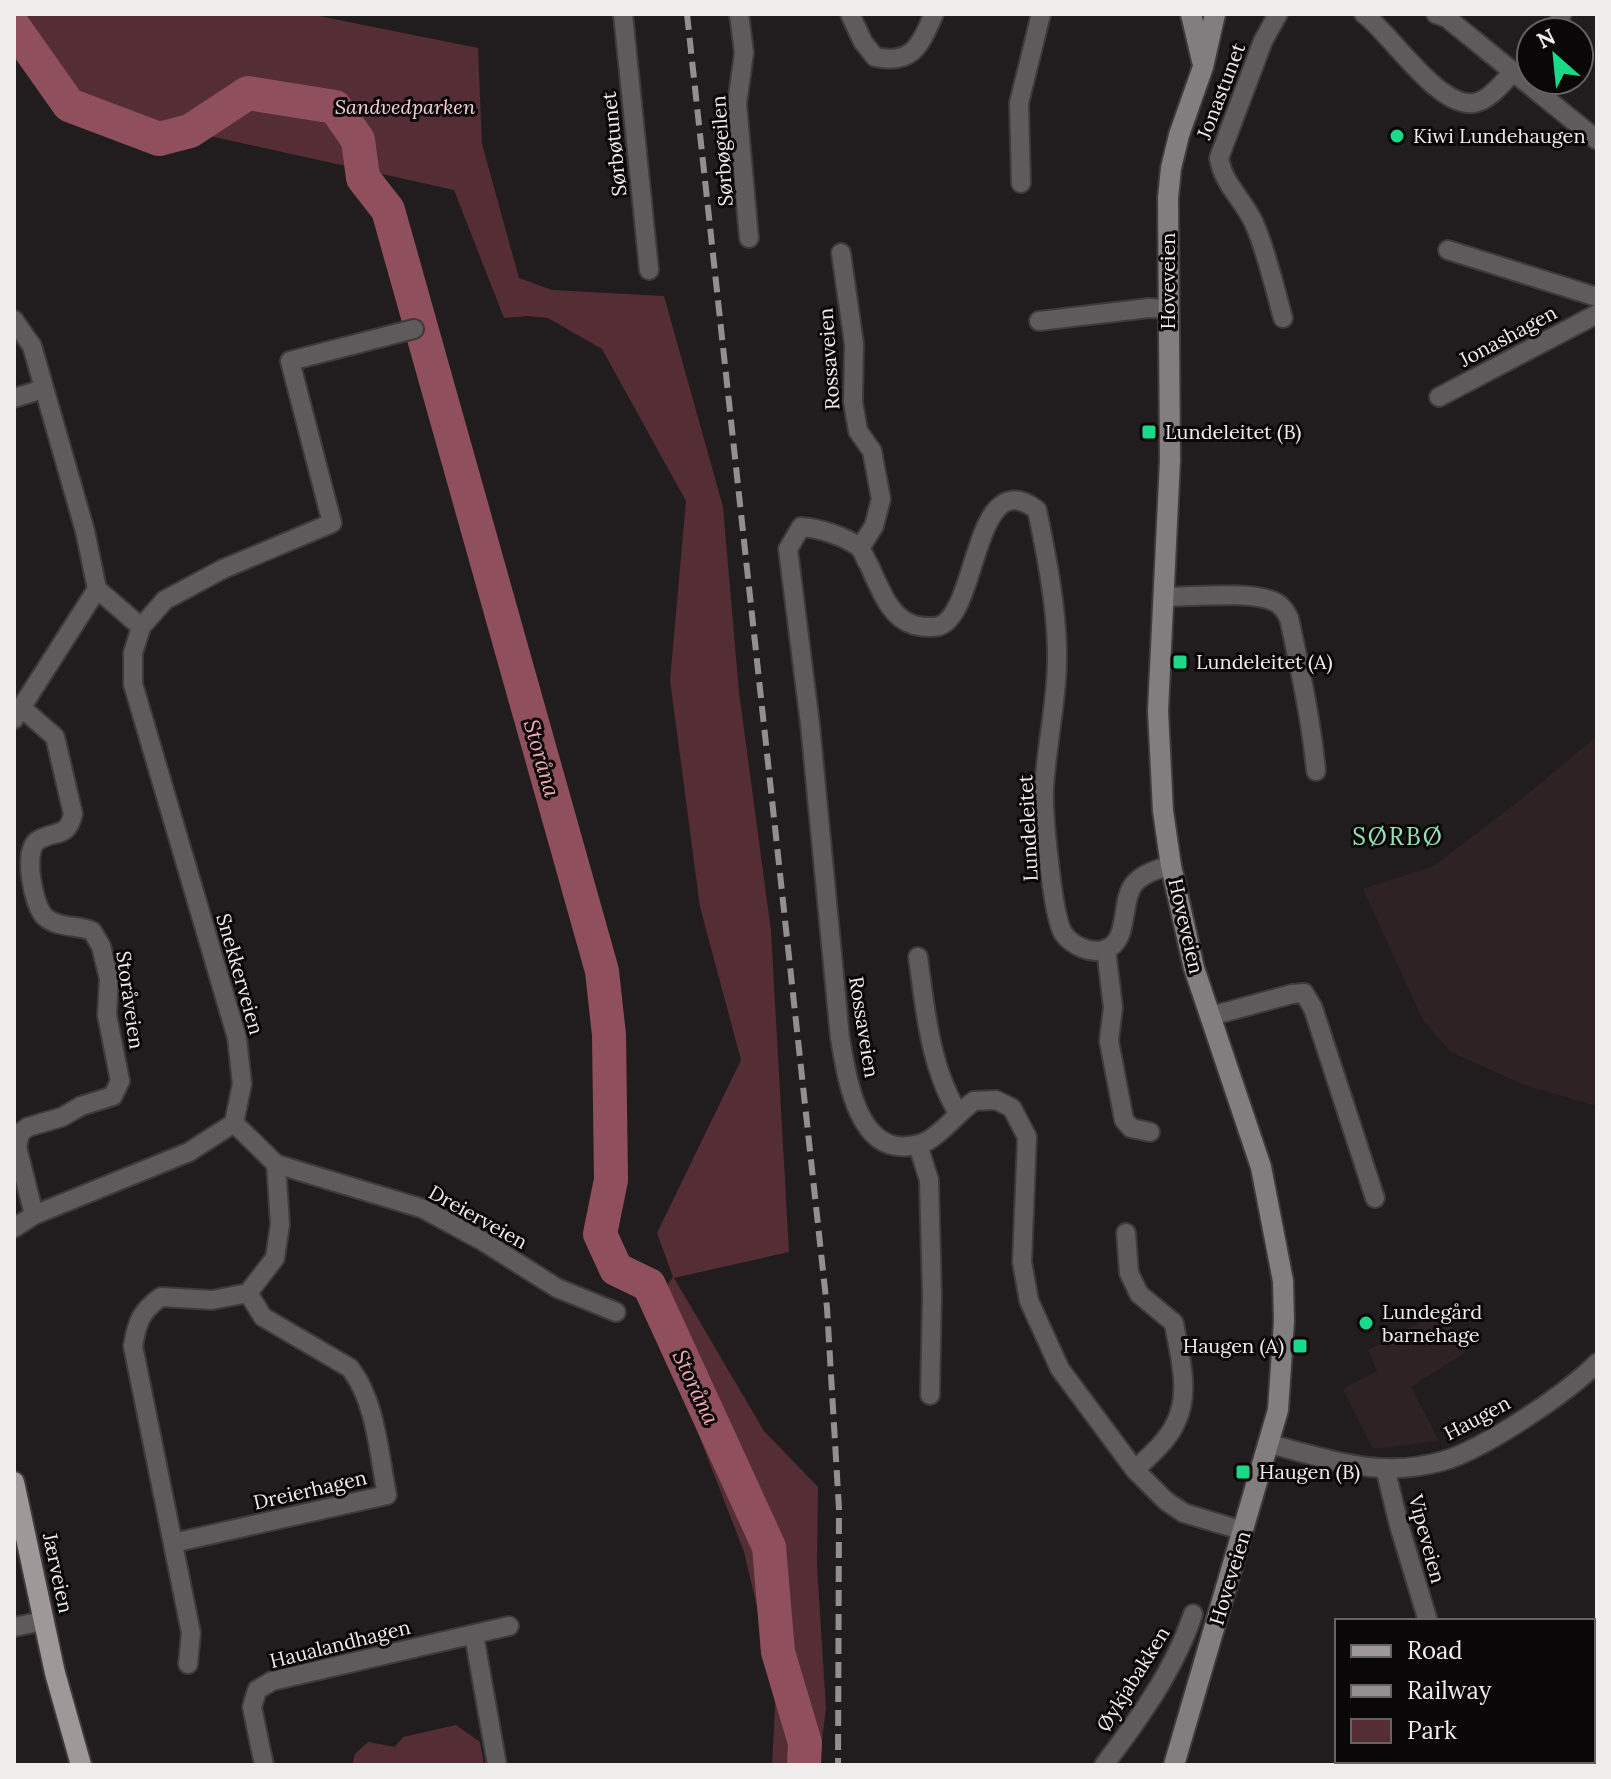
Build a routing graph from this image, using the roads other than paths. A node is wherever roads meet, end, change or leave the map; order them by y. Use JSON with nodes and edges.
{"nodes":[{"id":1,"x":623,"y":14,"type":"edge"},
{"id":2,"x":739,"y":14,"type":"edge"},
{"id":3,"x":850,"y":14,"type":"edge"},
{"id":4,"x":934,"y":14,"type":"edge"},
{"id":5,"x":1041,"y":14,"type":"edge"},
{"id":6,"x":1191,"y":14,"type":"edge"},
{"id":7,"x":1215,"y":14,"type":"edge"},
{"id":8,"x":1278,"y":14,"type":"edge"},
{"id":9,"x":1364,"y":14,"type":"edge"},
{"id":10,"x":1443,"y":15,"type":"edge"},
{"id":11,"x":1203,"y":67,"type":"junction"},
{"id":12,"x":1513,"y":72,"type":"junction"},
{"id":13,"x":1597,"y":115,"type":"edge"},
{"id":14,"x":1590,"y":134,"type":"edge"},
{"id":15,"x":1021,"y":183,"type":"dead end"},
{"id":16,"x":749,"y":238,"type":"dead end"},
{"id":17,"x":1448,"y":250,"type":"dead end"},
{"id":18,"x":841,"y":253,"type":"dead end"},
{"id":19,"x":649,"y":270,"type":"dead end"},
{"id":20,"x":1597,"y":297,"type":"edge"},
{"id":21,"x":1168,"y":309,"type":"junction"},
{"id":22,"x":1597,"y":314,"type":"edge"},
{"id":23,"x":1283,"y":318,"type":"dead end"},
{"id":24,"x":14,"y":320,"type":"edge"},
{"id":25,"x":1039,"y":321,"type":"dead end"},
{"id":26,"x":414,"y":329,"type":"dead end"},
{"id":27,"x":43,"y":389,"type":"junction"},
{"id":28,"x":1439,"y":397,"type":"dead end"},
{"id":29,"x":14,"y":398,"type":"edge"},
{"id":30,"x":860,"y":548,"type":"junction"},
{"id":31,"x":97,"y":589,"type":"junction"},
{"id":32,"x":1163,"y":597,"type":"junction"},
{"id":33,"x":141,"y":627,"type":"junction"},
{"id":34,"x":18,"y":714,"type":"edge"},
{"id":35,"x":1316,"y":771,"type":"dead end"},
{"id":36,"x":1171,"y":866,"type":"junction"},
{"id":37,"x":1106,"y":949,"type":"junction"},
{"id":38,"x":918,"y":957,"type":"dead end"},
{"id":39,"x":1211,"y":1016,"type":"junction"},
{"id":40,"x":958,"y":1113,"type":"junction"},
{"id":41,"x":234,"y":1123,"type":"junction"},
{"id":42,"x":1150,"y":1132,"type":"dead end"},
{"id":43,"x":918,"y":1145,"type":"junction"},
{"id":44,"x":276,"y":1164,"type":"junction"},
{"id":45,"x":1375,"y":1198,"type":"dead end"},
{"id":46,"x":14,"y":1215,"type":"edge"},
{"id":47,"x":34,"y":1215,"type":"junction"},
{"id":48,"x":14,"y":1228,"type":"edge"},
{"id":49,"x":1126,"y":1233,"type":"dead end"},
{"id":50,"x":248,"y":1293,"type":"junction"},
{"id":51,"x":616,"y":1312,"type":"dead end"},
{"id":52,"x":1594,"y":1371,"type":"edge"},
{"id":53,"x":930,"y":1395,"type":"dead end"},
{"id":54,"x":1269,"y":1444,"type":"junction"},
{"id":55,"x":1385,"y":1468,"type":"junction"},
{"id":56,"x":1135,"y":1470,"type":"junction"},
{"id":57,"x":14,"y":1482,"type":"edge"},
{"id":58,"x":1244,"y":1531,"type":"junction"},
{"id":59,"x":173,"y":1543,"type":"junction"},
{"id":60,"x":1193,"y":1614,"type":"dead end"},
{"id":61,"x":1427,"y":1619,"type":"edge"},
{"id":62,"x":43,"y":1621,"type":"junction"},
{"id":63,"x":509,"y":1626,"type":"dead end"},
{"id":64,"x":14,"y":1627,"type":"edge"},
{"id":65,"x":474,"y":1635,"type":"junction"},
{"id":66,"x":188,"y":1664,"type":"dead end"},
{"id":67,"x":55,"y":1673,"type":"junction"},
{"id":68,"x":69,"y":1765,"type":"edge"},
{"id":69,"x":81,"y":1765,"type":"edge"},
{"id":70,"x":264,"y":1765,"type":"edge"},
{"id":71,"x":497,"y":1765,"type":"edge"},
{"id":72,"x":1104,"y":1765,"type":"edge"},
{"id":73,"x":1174,"y":1765,"type":"edge"}],
"edges":[{"from":1,"to":19,"type":"street","name":"Sørbøtunet"},
{"from":2,"to":16,"type":"street","name":"Sørbøgeilen"},
{"from":3,"to":4,"type":"street"},
{"from":5,"to":15,"type":"street"},
{"from":6,"to":11,"type":"main road"},
{"from":7,"to":11,"type":"main road","name":"Hoveveien"},
{"from":8,"to":23,"type":"street","name":"Jonastunet"},
{"from":9,"to":12,"type":"street"},
{"from":10,"to":12,"type":"street"},
{"from":11,"to":21,"type":"main road","name":"Hoveveien"},
{"from":12,"to":14,"type":"street"},
{"from":13,"to":14,"type":"street"},
{"from":17,"to":20,"type":"street"},
{"from":18,"to":30,"type":"street","name":"Rossaveien"},
{"from":21,"to":25,"type":"street"},
{"from":21,"to":32,"type":"main road","name":"Hoveveien"},
{"from":22,"to":28,"type":"street","name":"Jonashagen"},
{"from":24,"to":27,"type":"street"},
{"from":26,"to":33,"type":"street"},
{"from":27,"to":29,"type":"street"},
{"from":27,"to":31,"type":"street"},
{"from":30,"to":37,"type":"street","name":"Lundeleitet"},
{"from":30,"to":43,"type":"street","name":"Rossaveien"},
{"from":31,"to":33,"type":"street"},
{"from":31,"to":34,"type":"street"},
{"from":32,"to":35,"type":"street"},
{"from":32,"to":36,"type":"main road","name":"Hoveveien"},
{"from":33,"to":41,"type":"street","name":"Snekkerveien"},
{"from":34,"to":47,"type":"street","name":"Storåveien"},
{"from":36,"to":37,"type":"street"},
{"from":36,"to":39,"type":"main road","name":"Hoveveien"},
{"from":37,"to":42,"type":"street"},
{"from":38,"to":40,"type":"street"},
{"from":39,"to":45,"type":"street"},
{"from":39,"to":54,"type":"main road","name":"Hoveveien"},
{"from":40,"to":43,"type":"street"},
{"from":40,"to":56,"type":"street"},
{"from":41,"to":44,"type":"street","name":"Dreierveien"},
{"from":41,"to":47,"type":"street"},
{"from":43,"to":53,"type":"street"},
{"from":44,"to":50,"type":"street"},
{"from":44,"to":51,"type":"street","name":"Dreierveien"},
{"from":46,"to":47,"type":"street"},
{"from":47,"to":48,"type":"street"},
{"from":49,"to":56,"type":"street"},
{"from":50,"to":59,"type":"street"},
{"from":50,"to":59,"type":"street","name":"Dreierhagen"},
{"from":52,"to":55,"type":"street","name":"Haugen"},
{"from":54,"to":55,"type":"street","name":"Haugen"},
{"from":54,"to":58,"type":"main road","name":"Hoveveien"},
{"from":55,"to":61,"type":"street","name":"Vipeveien"},
{"from":56,"to":58,"type":"street"},
{"from":57,"to":62,"type":"main road","name":"Jærveien"},
{"from":58,"to":73,"type":"main road","name":"Hoveveien"},
{"from":59,"to":66,"type":"street"},
{"from":60,"to":72,"type":"street","name":"Øykjabakken"},
{"from":62,"to":64,"type":"street"},
{"from":62,"to":67,"type":"main road","name":"Jærveien"},
{"from":63,"to":65,"type":"street","name":"Haualandhagen"},
{"from":65,"to":70,"type":"street","name":"Haualandhagen"},
{"from":65,"to":71,"type":"street"},
{"from":67,"to":68,"type":"main road","name":"Jærveien"},
{"from":67,"to":69,"type":"main road","name":"Jærveien"}]}
